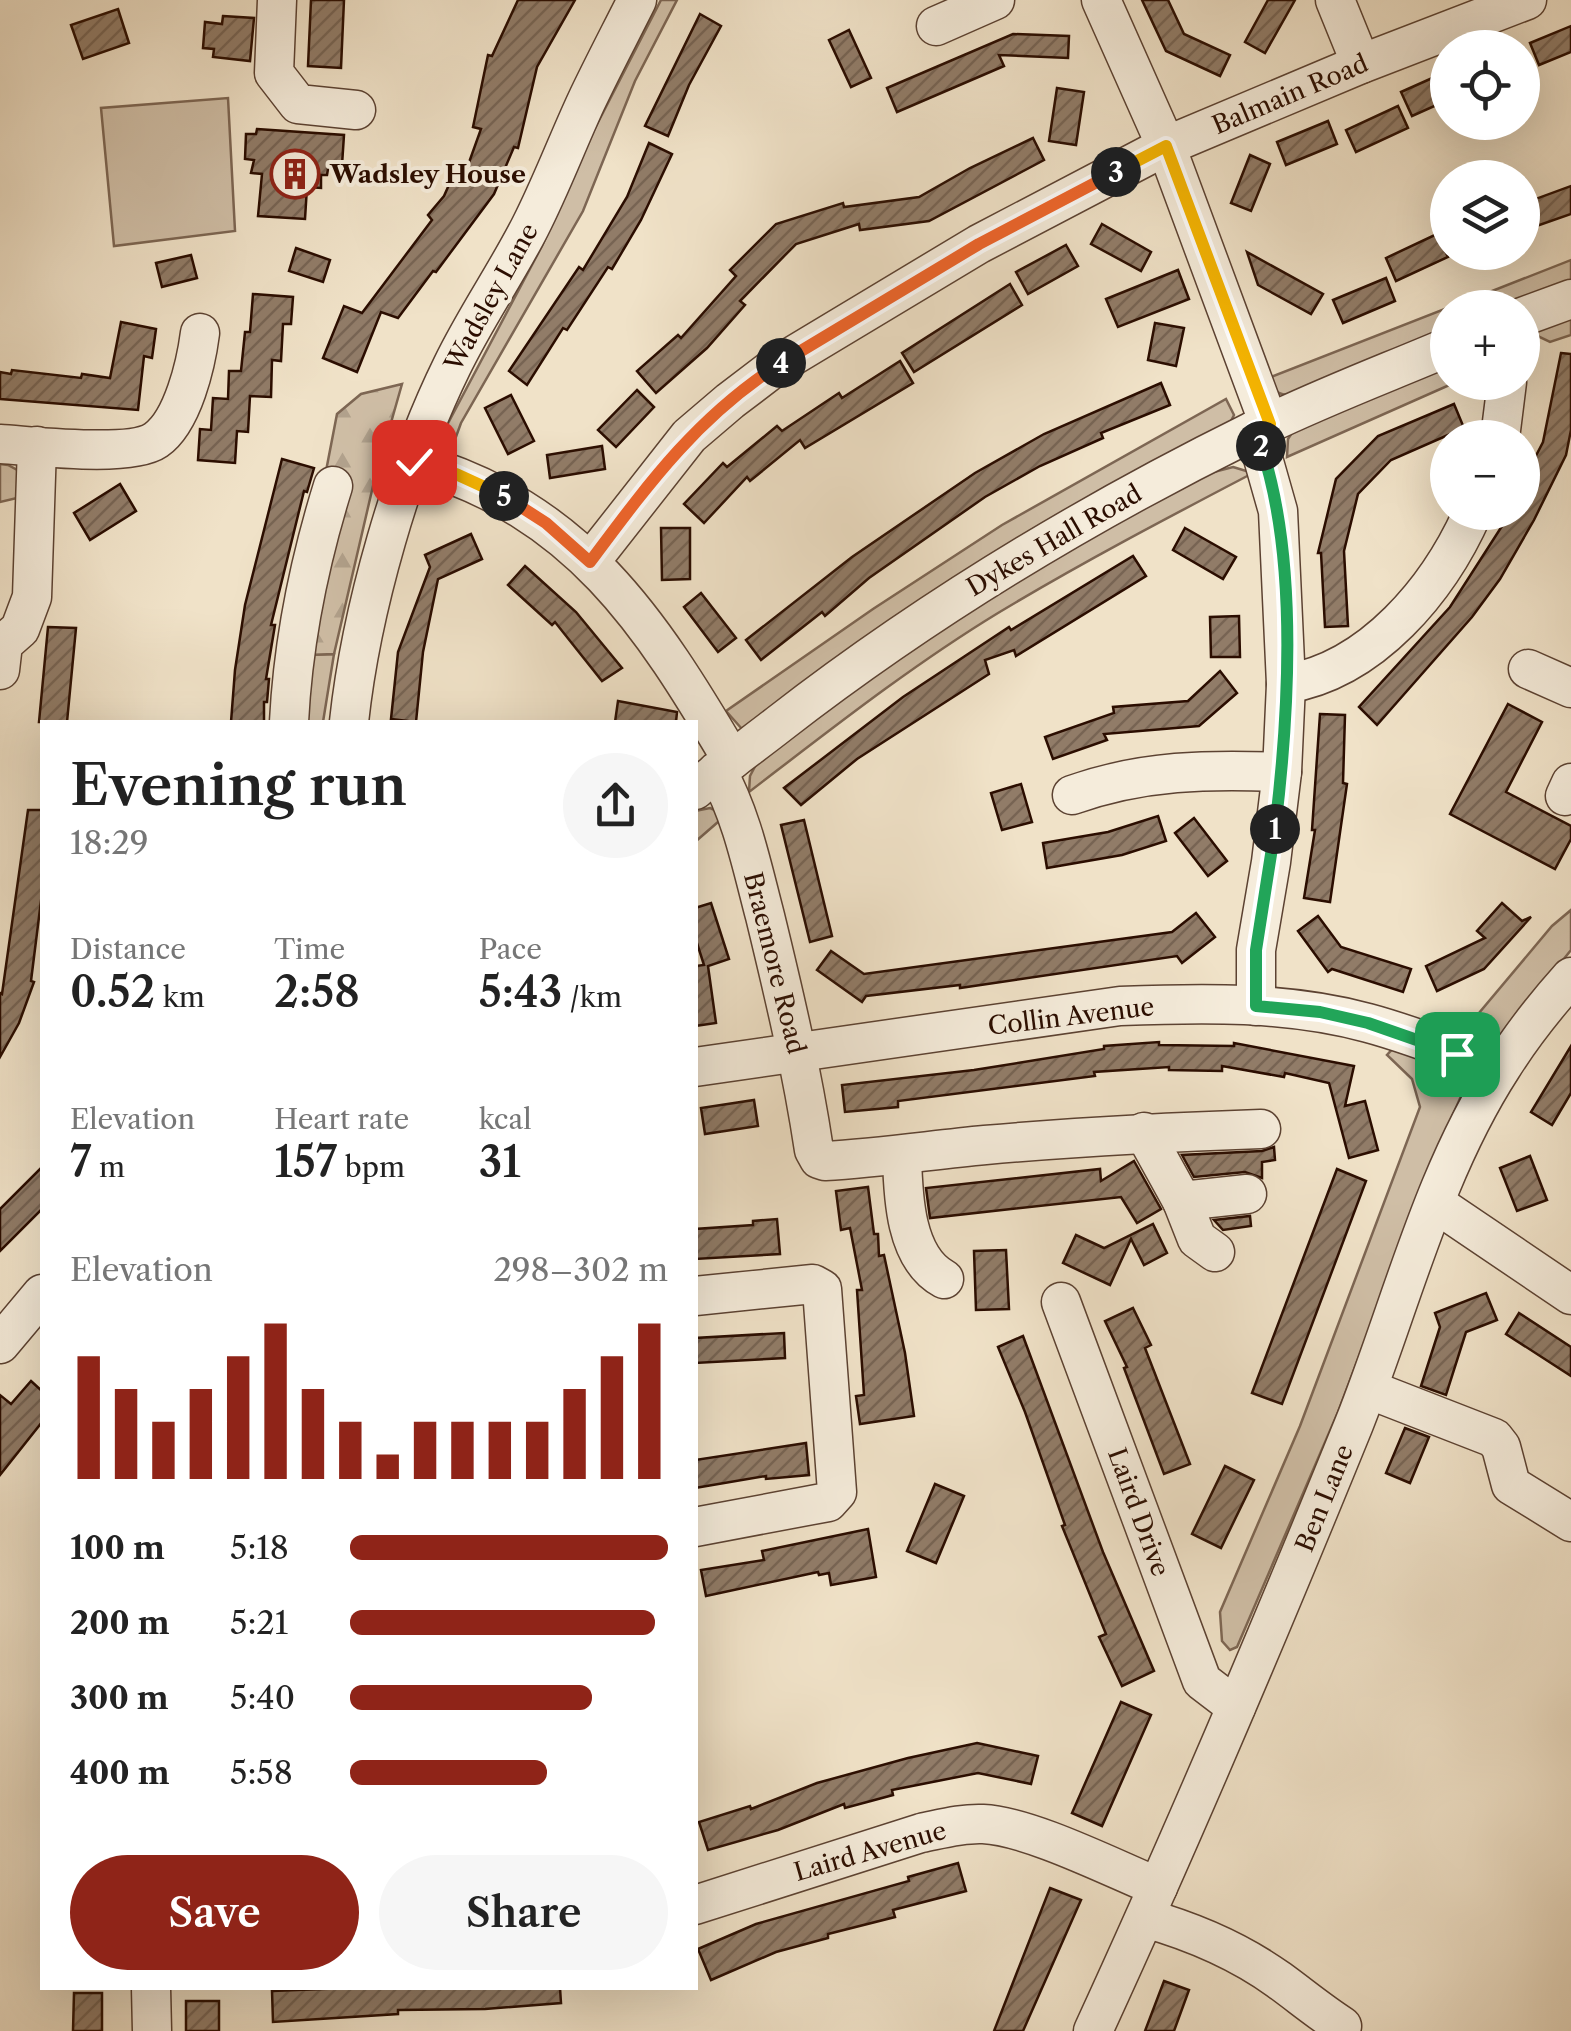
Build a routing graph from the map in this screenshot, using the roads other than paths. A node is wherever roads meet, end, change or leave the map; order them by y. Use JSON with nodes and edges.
{"nodes":[{"id":1,"x":277,"y":0,"type":"edge"},
{"id":2,"x":637,"y":0,"type":"edge"},
{"id":3,"x":995,"y":0,"type":"edge"},
{"id":4,"x":1101,"y":0,"type":"edge"},
{"id":5,"x":1336,"y":0,"type":"edge"},
{"id":6,"x":1526,"y":0,"type":"edge"},
{"id":7,"x":936,"y":26,"type":"dead end"},
{"id":8,"x":1362,"y":64,"type":"junction"},
{"id":9,"x":356,"y":110,"type":"dead end"},
{"id":10,"x":1166,"y":146,"type":"junction"},
{"id":11,"x":1571,"y":299,"type":"edge"},
{"id":12,"x":1540,"y":310,"type":"edge"},
{"id":13,"x":200,"y":333,"type":"dead end"},
{"id":14,"x":1430,"y":355,"type":"edge"},
{"id":15,"x":1262,"y":427,"type":"junction"},
{"id":16,"x":18,"y":445,"type":"edge"},
{"id":17,"x":414,"y":462,"type":"junction"},
{"id":18,"x":333,"y":486,"type":"dead end"},
{"id":19,"x":1464,"y":530,"type":"edge"},
{"id":20,"x":590,"y":562,"type":"junction"},
{"id":21,"x":1528,"y":669,"type":"dead end"},
{"id":22,"x":0,"y":670,"type":"edge"},
{"id":23,"x":1286,"y":684,"type":"junction"},
{"id":24,"x":1571,"y":688,"type":"edge"},
{"id":25,"x":289,"y":720,"type":"edge"},
{"id":26,"x":349,"y":720,"type":"edge"},
{"id":27,"x":690,"y":720,"type":"edge"},
{"id":28,"x":698,"y":738,"type":"edge"},
{"id":29,"x":1282,"y":772,"type":"junction"},
{"id":30,"x":715,"y":774,"type":"edge"},
{"id":31,"x":1072,"y":795,"type":"dead end"},
{"id":32,"x":1571,"y":977,"type":"edge"},
{"id":33,"x":1256,"y":1006,"type":"junction"},
{"id":34,"x":799,"y":1052,"type":"junction"},
{"id":35,"x":698,"y":1068,"type":"edge"},
{"id":36,"x":1500,"y":1069,"type":"junction"},
{"id":37,"x":1261,"y":1129,"type":"dead end"},
{"id":38,"x":1144,"y":1132,"type":"junction"},
{"id":39,"x":902,"y":1156,"type":"junction"},
{"id":40,"x":1247,"y":1194,"type":"dead end"},
{"id":41,"x":1182,"y":1201,"type":"junction"},
{"id":42,"x":1435,"y":1203,"type":"junction"},
{"id":43,"x":1215,"y":1252,"type":"dead end"},
{"id":44,"x":944,"y":1279,"type":"dead end"},
{"id":45,"x":1571,"y":1295,"type":"edge"},
{"id":46,"x":40,"y":1296,"type":"edge"},
{"id":47,"x":698,"y":1296,"type":"edge"},
{"id":48,"x":1061,"y":1302,"type":"dead end"},
{"id":49,"x":0,"y":1344,"type":"edge"},
{"id":50,"x":1368,"y":1389,"type":"junction"},
{"id":51,"x":1571,"y":1522,"type":"edge"},
{"id":52,"x":698,"y":1526,"type":"edge"},
{"id":53,"x":1236,"y":1707,"type":"junction"},
{"id":54,"x":1152,"y":1902,"type":"junction"},
{"id":55,"x":698,"y":1904,"type":"edge"},
{"id":56,"x":151,"y":1990,"type":"edge"},
{"id":57,"x":1342,"y":2026,"type":"dead end"},
{"id":58,"x":152,"y":2031,"type":"edge"},
{"id":59,"x":1093,"y":2031,"type":"edge"}],
"edges":[{"from":1,"to":9,"type":"street"},
{"from":2,"to":17,"type":"street","name":"Wadsley Lane"},
{"from":3,"to":7,"type":"street"},
{"from":4,"to":10,"type":"street"},
{"from":5,"to":8,"type":"street"},
{"from":6,"to":8,"type":"street","name":"Balmain Road"},
{"from":8,"to":10,"type":"street","name":"Balmain Road"},
{"from":10,"to":15,"type":"street"},
{"from":10,"to":20,"type":"street","name":"Balmain Road"},
{"from":11,"to":12,"type":"street"},
{"from":13,"to":16,"type":"street"},
{"from":14,"to":15,"type":"street","name":"Dykes Hall Road"},
{"from":15,"to":23,"type":"street"},
{"from":15,"to":30,"type":"street","name":"Dykes Hall Road"},
{"from":16,"to":22,"type":"street"},
{"from":17,"to":20,"type":"street","name":"Braemore Road"},
{"from":17,"to":26,"type":"street","name":"Wadsley Lane"},
{"from":18,"to":25,"type":"street"},
{"from":19,"to":23,"type":"street"},
{"from":20,"to":27,"type":"street","name":"Braemore Road"},
{"from":21,"to":24,"type":"street"},
{"from":23,"to":29,"type":"street"},
{"from":28,"to":30,"type":"street","name":"Braemore Road"},
{"from":29,"to":31,"type":"street"},
{"from":29,"to":33,"type":"street"},
{"from":30,"to":34,"type":"street","name":"Braemore Road"},
{"from":32,"to":36,"type":"street","name":"Ben Lane"},
{"from":33,"to":34,"type":"street","name":"Collin Avenue"},
{"from":33,"to":36,"type":"street","name":"Collin Avenue"},
{"from":34,"to":35,"type":"street","name":"Collin Avenue"},
{"from":34,"to":39,"type":"street","name":"Braemore Road"},
{"from":36,"to":42,"type":"street","name":"Ben Lane"},
{"from":37,"to":38,"type":"street"},
{"from":38,"to":39,"type":"street"},
{"from":38,"to":41,"type":"street"},
{"from":39,"to":44,"type":"street"},
{"from":40,"to":41,"type":"street"},
{"from":41,"to":43,"type":"street"},
{"from":42,"to":45,"type":"street"},
{"from":42,"to":50,"type":"street","name":"Ben Lane"},
{"from":46,"to":49,"type":"street"},
{"from":47,"to":52,"type":"street"},
{"from":48,"to":53,"type":"street","name":"Laird Drive"},
{"from":50,"to":51,"type":"street"},
{"from":50,"to":53,"type":"street","name":"Ben Lane"},
{"from":53,"to":54,"type":"street","name":"Ben Lane"},
{"from":54,"to":55,"type":"street","name":"Laird Avenue"},
{"from":54,"to":57,"type":"street","name":"Laird Avenue"},
{"from":54,"to":59,"type":"street","name":"Ben Lane"},
{"from":56,"to":58,"type":"street"}]}
